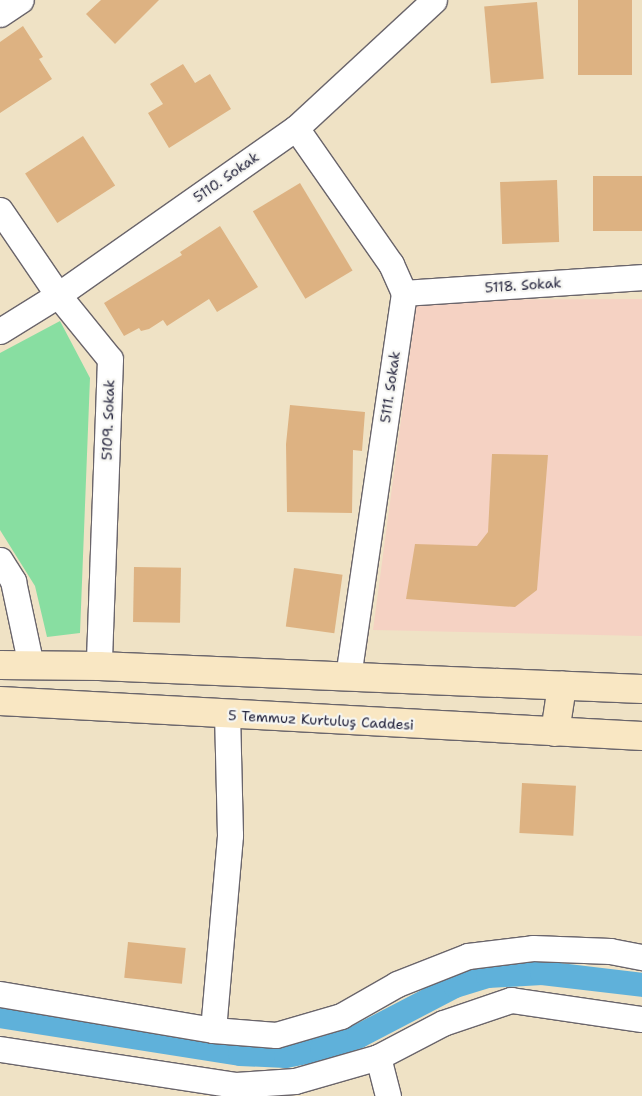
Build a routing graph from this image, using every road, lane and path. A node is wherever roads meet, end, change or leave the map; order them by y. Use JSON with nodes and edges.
{"nodes":[{"id":1,"x":21,"y":0,"type":"edge"},
{"id":2,"x":430,"y":1,"type":"edge"},
{"id":3,"x":0,"y":14,"type":"edge"},
{"id":4,"x":296,"y":128,"type":"junction"},
{"id":5,"x":0,"y":210,"type":"edge"},
{"id":6,"x":642,"y":277,"type":"edge"},
{"id":7,"x":404,"y":293,"type":"junction"},
{"id":8,"x":58,"y":295,"type":"junction"},
{"id":9,"x":0,"y":332,"type":"edge"},
{"id":10,"x":0,"y":560,"type":"edge"},
{"id":11,"x":0,"y":665,"type":"edge"},
{"id":12,"x":30,"y":666,"type":"junction"},
{"id":13,"x":99,"y":666,"type":"junction"},
{"id":14,"x":348,"y":676,"type":"junction"},
{"id":15,"x":562,"y":686,"type":"junction"},
{"id":16,"x":642,"y":689,"type":"edge"},
{"id":17,"x":0,"y":701,"type":"edge"},
{"id":18,"x":227,"y":715,"type":"junction"},
{"id":19,"x":556,"y":732,"type":"junction"},
{"id":20,"x":642,"y":736,"type":"edge"},
{"id":21,"x":642,"y":957,"type":"edge"},
{"id":22,"x":0,"y":994,"type":"edge"},
{"id":23,"x":642,"y":1019,"type":"edge"},
{"id":24,"x":212,"y":1030,"type":"junction"},
{"id":25,"x":0,"y":1049,"type":"edge"},
{"id":26,"x":378,"y":1057,"type":"junction"},
{"id":27,"x":388,"y":1096,"type":"edge"}],
"edges":[{"from":1,"to":3,"type":"street"},
{"from":2,"to":4,"type":"street","name":"5110. Sokak"},
{"from":4,"to":7,"type":"street"},
{"from":4,"to":8,"type":"street","name":"5110. Sokak"},
{"from":5,"to":8,"type":"street","name":"5109. Sokak"},
{"from":6,"to":7,"type":"street","name":"5118. Sokak"},
{"from":7,"to":14,"type":"street","name":"5111. Sokak"},
{"from":8,"to":9,"type":"street","name":"5110. Sokak"},
{"from":8,"to":13,"type":"street","name":"5109. Sokak"},
{"from":10,"to":12,"type":"street"},
{"from":11,"to":12,"type":"main road"},
{"from":12,"to":13,"type":"main road"},
{"from":13,"to":14,"type":"main road"},
{"from":14,"to":15,"type":"main road"},
{"from":15,"to":16,"type":"main road"},
{"from":15,"to":19,"type":"main road"},
{"from":17,"to":18,"type":"main road","name":"5 Temmuz Kurtuluş Caddesi"},
{"from":18,"to":19,"type":"main road","name":"5 Temmuz Kurtuluş Caddesi"},
{"from":18,"to":24,"type":"street"},
{"from":19,"to":20,"type":"main road","name":"5 Temmuz Kurtuluş Caddesi"},
{"from":21,"to":24,"type":"street"},
{"from":22,"to":24,"type":"street"},
{"from":23,"to":26,"type":"street"},
{"from":25,"to":26,"type":"street"},
{"from":26,"to":27,"type":"street"}]}
